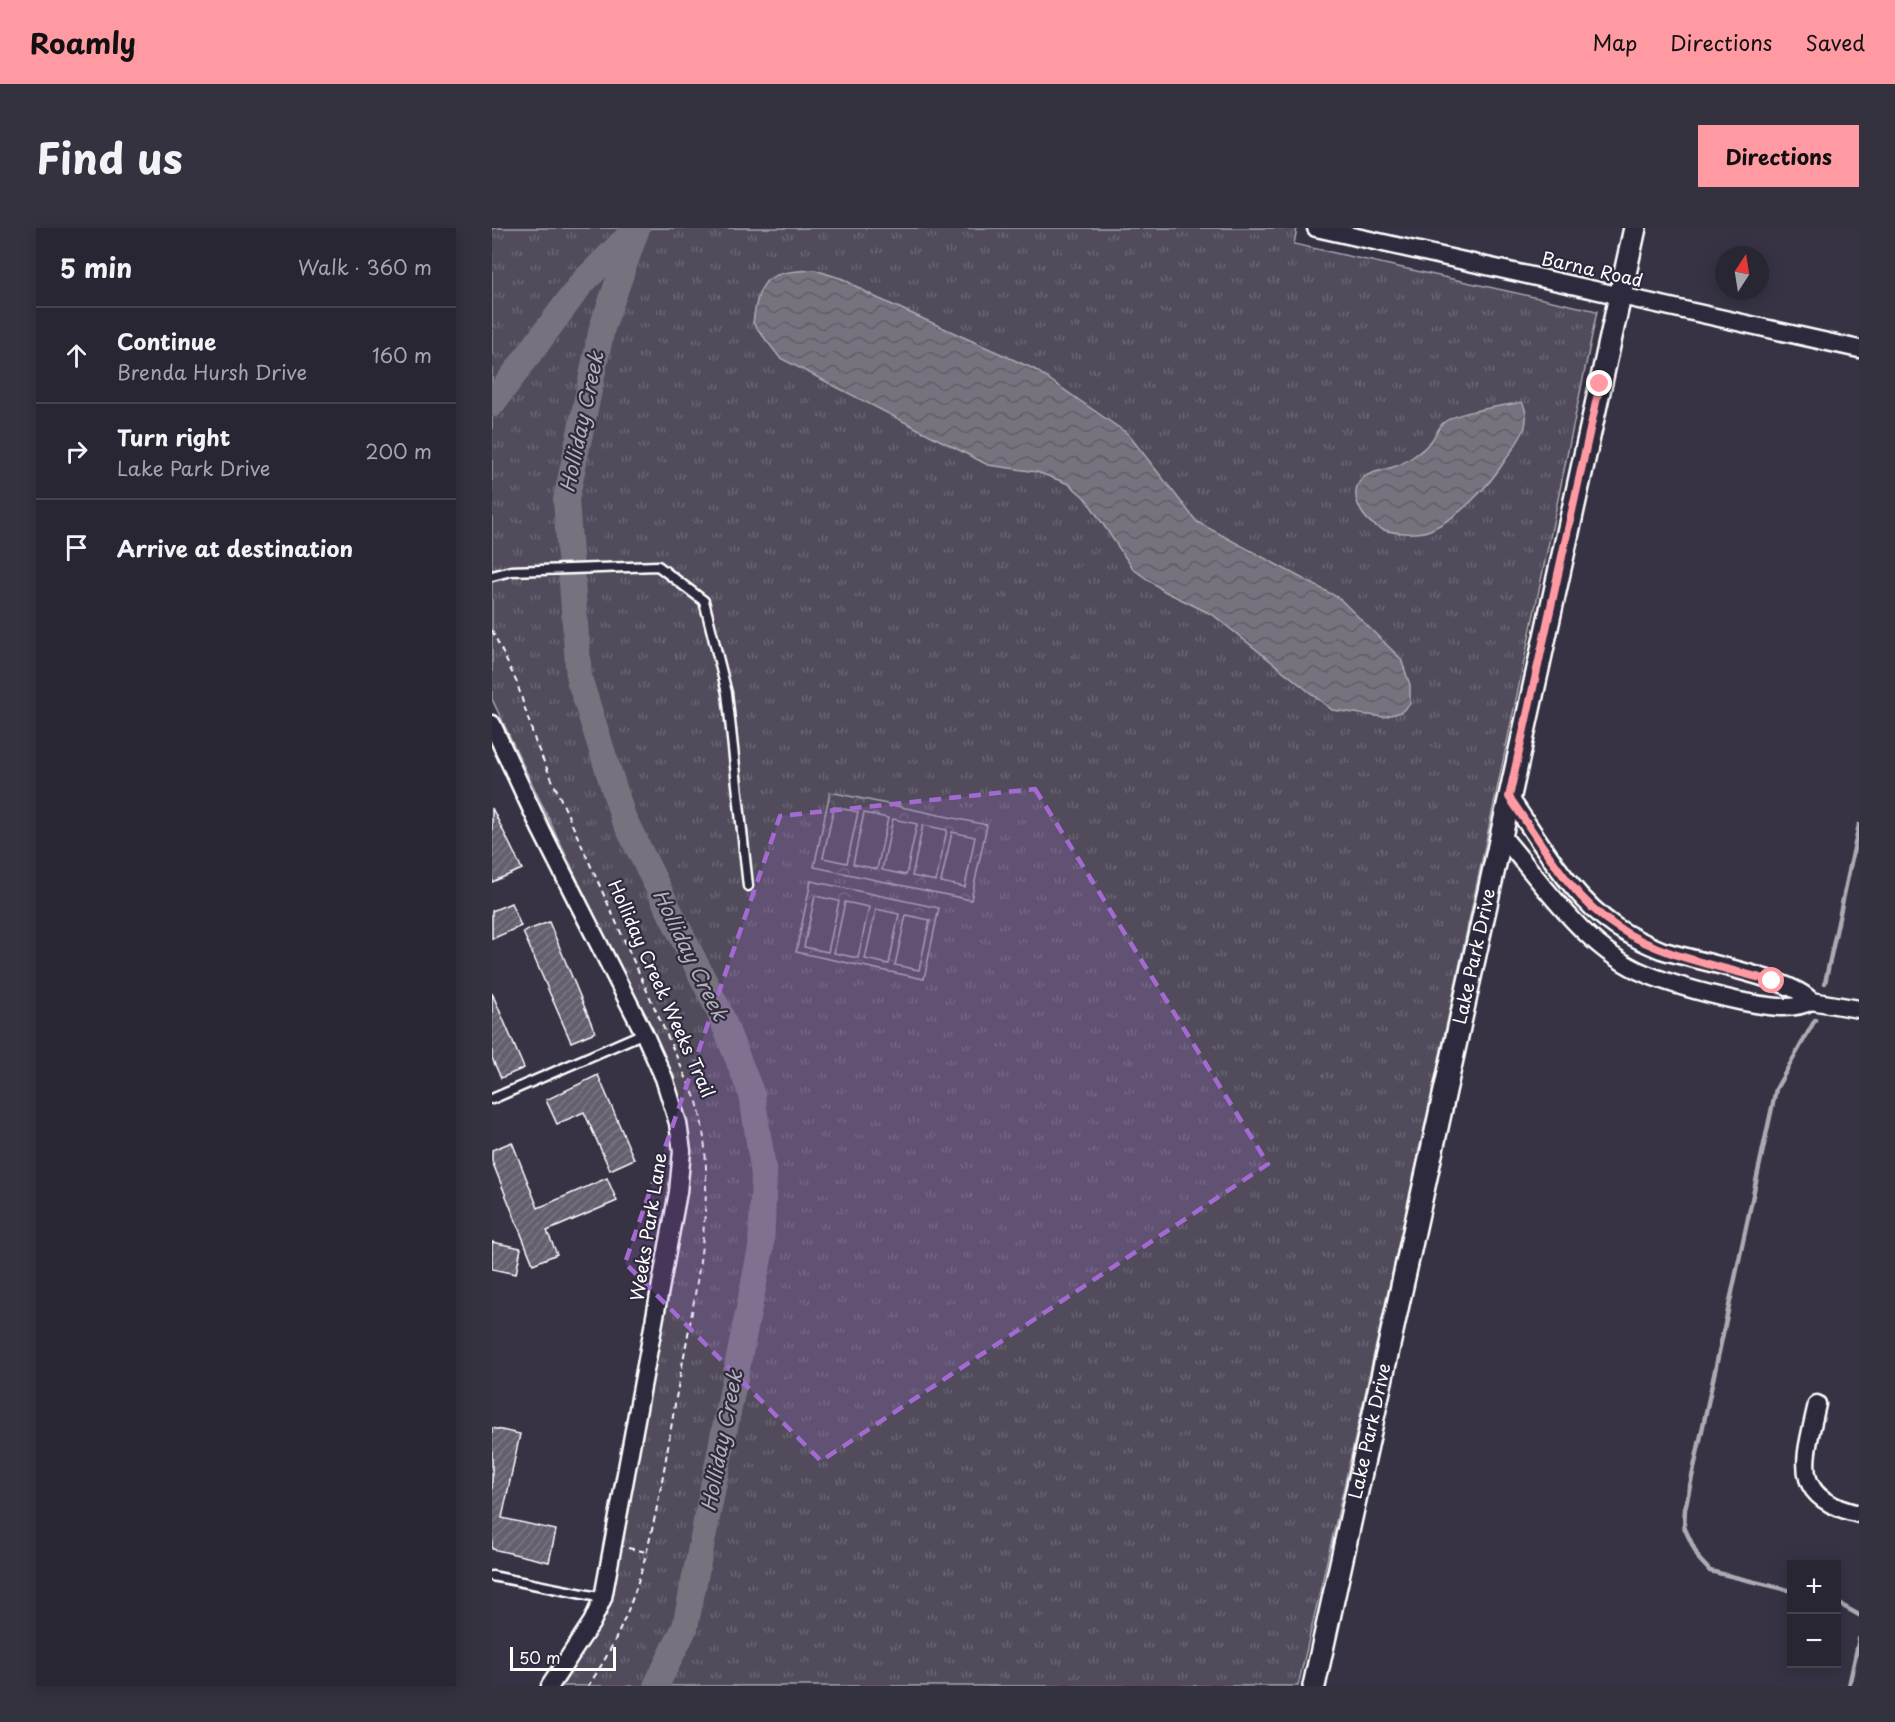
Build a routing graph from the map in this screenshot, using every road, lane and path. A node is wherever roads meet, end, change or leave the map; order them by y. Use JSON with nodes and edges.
{"nodes":[{"id":1,"x":1316,"y":228,"type":"edge"},
{"id":2,"x":1635,"y":228,"type":"edge"},
{"id":3,"x":1620,"y":296,"type":"junction"},
{"id":4,"x":1859,"y":349,"type":"edge"},
{"id":5,"x":492,"y":576,"type":"edge"},
{"id":6,"x":492,"y":630,"type":"edge"},
{"id":7,"x":492,"y":724,"type":"edge"},
{"id":8,"x":1509,"y":797,"type":"junction"},
{"id":9,"x":1501,"y":835,"type":"junction"},
{"id":10,"x":748,"y":886,"type":"dead end"},
{"id":11,"x":1811,"y":1001,"type":"junction"},
{"id":12,"x":1859,"y":1009,"type":"edge"},
{"id":13,"x":644,"y":1033,"type":"junction"},
{"id":14,"x":492,"y":1099,"type":"edge"},
{"id":15,"x":1817,"y":1404,"type":"dead end"},
{"id":16,"x":1859,"y":1514,"type":"edge"},
{"id":17,"x":614,"y":1545,"type":"junction"},
{"id":18,"x":646,"y":1552,"type":"junction"},
{"id":19,"x":492,"y":1576,"type":"edge"},
{"id":20,"x":603,"y":1598,"type":"junction"},
{"id":21,"x":550,"y":1686,"type":"edge"},
{"id":22,"x":588,"y":1686,"type":"edge"},
{"id":23,"x":1314,"y":1686,"type":"edge"}],
"edges":[{"from":1,"to":3,"type":"street","name":"Barna Road"},
{"from":2,"to":3,"type":"street","name":"Lake Park Drive"},
{"from":3,"to":4,"type":"street","name":"Barna Road"},
{"from":3,"to":8,"type":"street","name":"Lake Park Drive"},
{"from":5,"to":10,"type":"lane"},
{"from":6,"to":18,"type":"path","name":"Holliday Creek Weeks Trail"},
{"from":7,"to":13,"type":"street","name":"Weeks Park Lane"},
{"from":8,"to":9,"type":"street","name":"Lake Park Drive"},
{"from":8,"to":11,"type":"street"},
{"from":9,"to":11,"type":"street"},
{"from":9,"to":23,"type":"street","name":"Lake Park Drive"},
{"from":11,"to":12,"type":"street"},
{"from":13,"to":14,"type":"lane"},
{"from":13,"to":17,"type":"street","name":"Weeks Park Lane"},
{"from":15,"to":16,"type":"street"},
{"from":17,"to":18,"type":"path"},
{"from":17,"to":20,"type":"street","name":"Weeks Park Lane"},
{"from":18,"to":22,"type":"path","name":"Holliday Creek Weeks Trail"},
{"from":19,"to":20,"type":"lane"},
{"from":20,"to":21,"type":"street","name":"Weeks Park Lane"}]}
